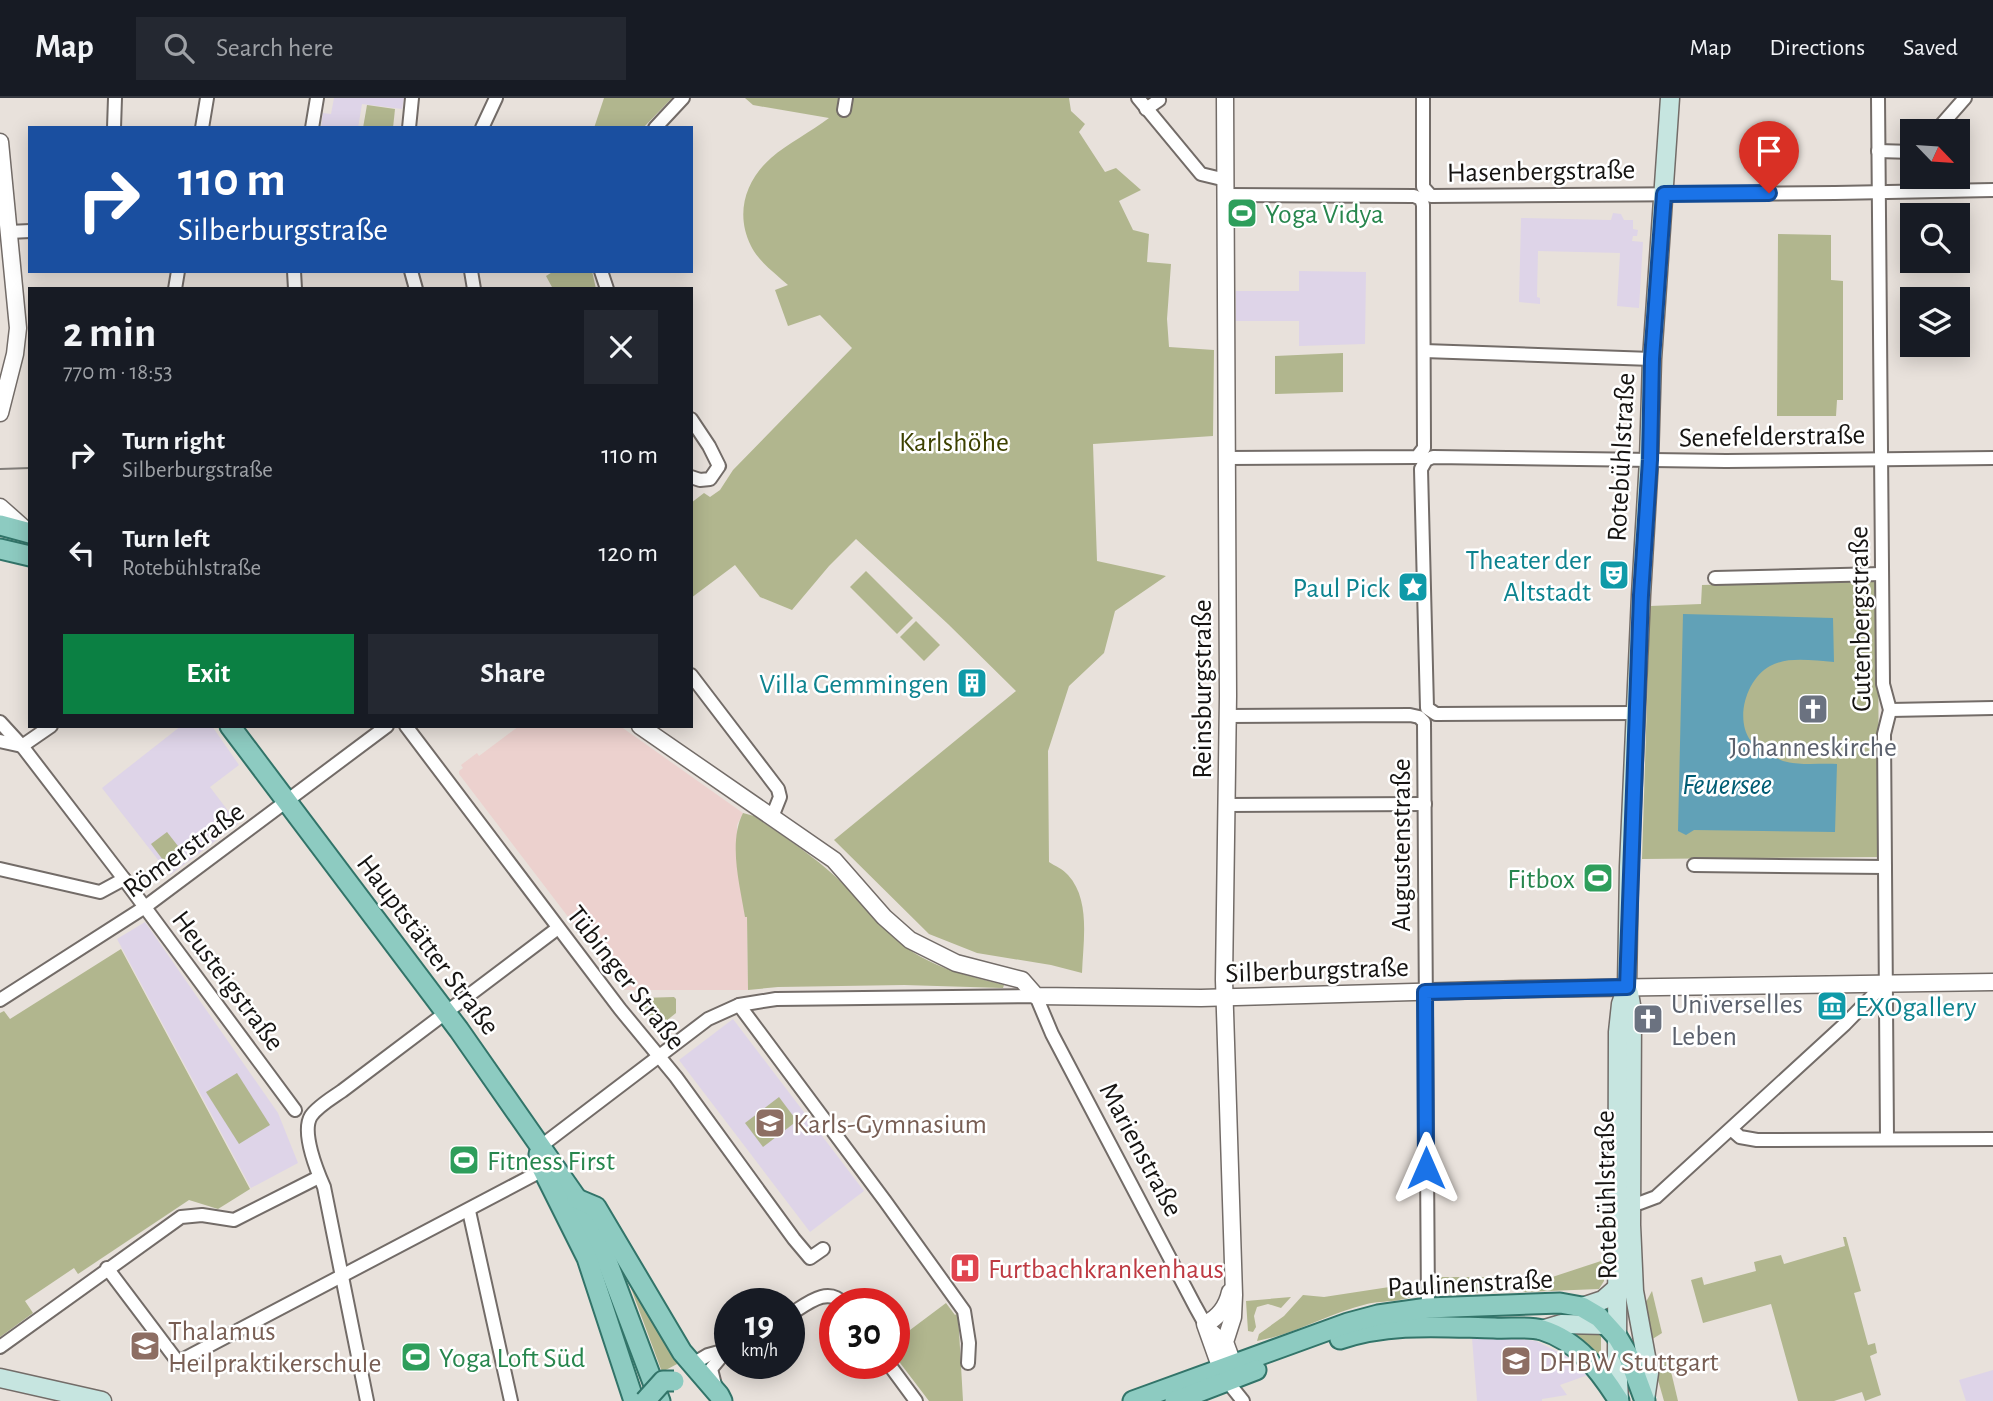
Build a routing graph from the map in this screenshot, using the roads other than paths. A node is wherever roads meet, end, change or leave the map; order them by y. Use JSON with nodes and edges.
{"nodes":[{"id":1,"x":115,"y":98,"type":"edge"},
{"id":2,"x":207,"y":98,"type":"edge"},
{"id":3,"x":317,"y":98,"type":"edge"},
{"id":4,"x":412,"y":98,"type":"edge"},
{"id":5,"x":496,"y":98,"type":"edge"},
{"id":6,"x":683,"y":98,"type":"edge"},
{"id":7,"x":1158,"y":98,"type":"edge"},
{"id":8,"x":1225,"y":98,"type":"edge"},
{"id":9,"x":1423,"y":98,"type":"edge"},
{"id":10,"x":1670,"y":98,"type":"edge"},
{"id":11,"x":1878,"y":98,"type":"edge"},
{"id":12,"x":1965,"y":98,"type":"edge"},
{"id":13,"x":1142,"y":103,"type":"edge"},
{"id":14,"x":1947,"y":119,"type":"edge"},
{"id":15,"x":114,"y":126,"type":"edge"},
{"id":16,"x":202,"y":126,"type":"edge"},
{"id":17,"x":312,"y":126,"type":"edge"},
{"id":18,"x":409,"y":126,"type":"edge"},
{"id":19,"x":483,"y":126,"type":"edge"},
{"id":20,"x":656,"y":126,"type":"edge"},
{"id":21,"x":0,"y":142,"type":"edge"},
{"id":22,"x":1878,"y":151,"type":"junction"},
{"id":23,"x":1900,"y":152,"type":"edge"},
{"id":24,"x":1226,"y":187,"type":"junction"},
{"id":25,"x":1993,"y":190,"type":"edge"},
{"id":26,"x":1879,"y":192,"type":"junction"},
{"id":27,"x":1664,"y":194,"type":"junction"},
{"id":28,"x":1424,"y":196,"type":"junction"},
{"id":29,"x":28,"y":231,"type":"edge"},
{"id":30,"x":9,"y":232,"type":"junction"},
{"id":31,"x":24,"y":328,"type":"edge"},
{"id":32,"x":1424,"y":351,"type":"junction"},
{"id":33,"x":1652,"y":359,"type":"junction"},
{"id":34,"x":0,"y":413,"type":"edge"},
{"id":35,"x":693,"y":422,"type":"edge"},
{"id":36,"x":1227,"y":458,"type":"junction"},
{"id":37,"x":1423,"y":458,"type":"junction"},
{"id":38,"x":1881,"y":458,"type":"junction"},
{"id":39,"x":1993,"y":458,"type":"edge"},
{"id":40,"x":1650,"y":460,"type":"junction"},
{"id":41,"x":693,"y":478,"type":"edge"},
{"id":42,"x":0,"y":508,"type":"edge"},
{"id":43,"x":0,"y":525,"type":"edge"},
{"id":44,"x":28,"y":531,"type":"edge"},
{"id":45,"x":28,"y":532,"type":"edge"},
{"id":46,"x":0,"y":549,"type":"edge"},
{"id":47,"x":28,"y":556,"type":"edge"},
{"id":48,"x":1882,"y":574,"type":"junction"},
{"id":49,"x":1714,"y":578,"type":"dead end"},
{"id":50,"x":693,"y":678,"type":"edge"},
{"id":51,"x":1993,"y":708,"type":"edge"},
{"id":52,"x":1890,"y":710,"type":"junction"},
{"id":53,"x":1636,"y":713,"type":"junction"},
{"id":54,"x":1426,"y":715,"type":"junction"},
{"id":55,"x":1227,"y":716,"type":"junction"},
{"id":56,"x":0,"y":722,"type":"edge"},
{"id":57,"x":48,"y":728,"type":"edge"},
{"id":58,"x":232,"y":728,"type":"edge"},
{"id":59,"x":384,"y":728,"type":"edge"},
{"id":60,"x":408,"y":728,"type":"edge"},
{"id":61,"x":643,"y":728,"type":"edge"},
{"id":62,"x":0,"y":741,"type":"edge"},
{"id":63,"x":23,"y":746,"type":"junction"},
{"id":64,"x":288,"y":802,"type":"junction"},
{"id":65,"x":1424,"y":804,"type":"junction"},
{"id":66,"x":1227,"y":805,"type":"junction"},
{"id":67,"x":772,"y":817,"type":"junction"},
{"id":68,"x":1694,"y":865,"type":"dead end"},
{"id":69,"x":1885,"y":867,"type":"junction"},
{"id":70,"x":0,"y":869,"type":"edge"},
{"id":71,"x":124,"y":879,"type":"junction"},
{"id":72,"x":145,"y":907,"type":"junction"},
{"id":73,"x":558,"y":928,"type":"junction"},
{"id":74,"x":1993,"y":982,"type":"edge"},
{"id":75,"x":1885,"y":983,"type":"junction"},
{"id":76,"x":1627,"y":987,"type":"junction"},
{"id":77,"x":1425,"y":992,"type":"junction"},
{"id":78,"x":1036,"y":996,"type":"junction"},
{"id":79,"x":1224,"y":998,"type":"junction"},
{"id":80,"x":0,"y":1000,"type":"edge"},
{"id":81,"x":739,"y":1005,"type":"junction"},
{"id":82,"x":445,"y":1013,"type":"junction"},
{"id":83,"x":1625,"y":1047,"type":"junction"},
{"id":84,"x":659,"y":1058,"type":"junction"},
{"id":85,"x":295,"y":1110,"type":"dead end"},
{"id":86,"x":1731,"y":1129,"type":"junction"},
{"id":87,"x":1887,"y":1139,"type":"junction"},
{"id":88,"x":1993,"y":1139,"type":"edge"},
{"id":89,"x":541,"y":1146,"type":"junction"},
{"id":90,"x":543,"y":1170,"type":"junction"},
{"id":91,"x":319,"y":1177,"type":"junction"},
{"id":92,"x":577,"y":1199,"type":"junction"},
{"id":93,"x":1631,"y":1202,"type":"junction"},
{"id":94,"x":469,"y":1211,"type":"junction"},
{"id":95,"x":823,"y":1249,"type":"dead end"},
{"id":96,"x":107,"y":1268,"type":"junction"},
{"id":97,"x":343,"y":1276,"type":"junction"},
{"id":98,"x":1233,"y":1279,"type":"junction"},
{"id":99,"x":1627,"y":1288,"type":"junction"},
{"id":100,"x":1582,"y":1307,"type":"junction"},
{"id":101,"x":1428,"y":1308,"type":"junction"},
{"id":102,"x":1205,"y":1324,"type":"junction"},
{"id":103,"x":1614,"y":1327,"type":"junction"},
{"id":104,"x":1541,"y":1330,"type":"junction"},
{"id":105,"x":1225,"y":1342,"type":"junction"},
{"id":106,"x":0,"y":1347,"type":"edge"},
{"id":107,"x":714,"y":1352,"type":"edge"},
{"id":108,"x":968,"y":1363,"type":"dead end"},
{"id":109,"x":691,"y":1365,"type":"junction"},
{"id":110,"x":714,"y":1365,"type":"edge"},
{"id":111,"x":1231,"y":1372,"type":"junction"},
{"id":112,"x":0,"y":1378,"type":"edge"},
{"id":113,"x":900,"y":1379,"type":"edge"},
{"id":114,"x":667,"y":1385,"type":"edge"},
{"id":115,"x":723,"y":1399,"type":"edge"},
{"id":116,"x":97,"y":1401,"type":"edge"},
{"id":117,"x":368,"y":1401,"type":"edge"},
{"id":118,"x":512,"y":1401,"type":"edge"},
{"id":119,"x":634,"y":1401,"type":"edge"},
{"id":120,"x":645,"y":1401,"type":"edge"},
{"id":121,"x":916,"y":1401,"type":"edge"},
{"id":122,"x":1133,"y":1401,"type":"edge"},
{"id":123,"x":1175,"y":1401,"type":"edge"},
{"id":124,"x":1243,"y":1401,"type":"edge"},
{"id":125,"x":1619,"y":1401,"type":"edge"},
{"id":126,"x":1645,"y":1401,"type":"edge"}],
"edges":[{"from":1,"to":15,"type":"street"},
{"from":2,"to":16,"type":"street"},
{"from":3,"to":17,"type":"street"},
{"from":4,"to":18,"type":"street"},
{"from":5,"to":19,"type":"street"},
{"from":6,"to":20,"type":"street"},
{"from":7,"to":13,"type":"street"},
{"from":8,"to":24,"type":"street","name":"Reinsburgstraße"},
{"from":9,"to":28,"type":"street","name":"Augustenstraße"},
{"from":10,"to":27,"type":"main road","name":"Rotebühlstraße"},
{"from":11,"to":22,"type":"street","name":"Gutenbergstraße"},
{"from":12,"to":14,"type":"street"},
{"from":13,"to":24,"type":"street"},
{"from":21,"to":30,"type":"street"},
{"from":22,"to":23,"type":"street"},
{"from":22,"to":26,"type":"street","name":"Gutenbergstraße"},
{"from":24,"to":28,"type":"street","name":"Hasenbergstraße"},
{"from":24,"to":36,"type":"street","name":"Reinsburgstraße"},
{"from":25,"to":26,"type":"street","name":"Hasenbergstraße"},
{"from":26,"to":27,"type":"street","name":"Hasenbergstraße"},
{"from":26,"to":38,"type":"street","name":"Gutenbergstraße"},
{"from":27,"to":28,"type":"street","name":"Hasenbergstraße"},
{"from":27,"to":33,"type":"main road","name":"Rotebühlstraße"},
{"from":28,"to":32,"type":"street","name":"Augustenstraße"},
{"from":29,"to":30,"type":"street"},
{"from":30,"to":31,"type":"street"},
{"from":31,"to":34,"type":"street"},
{"from":32,"to":33,"type":"street"},
{"from":32,"to":37,"type":"street","name":"Augustenstraße"},
{"from":33,"to":40,"type":"main road","name":"Rotebühlstraße"},
{"from":35,"to":41,"type":"street"},
{"from":36,"to":37,"type":"street","name":"Senefelderstraße"},
{"from":36,"to":55,"type":"street","name":"Reinsburgstraße"},
{"from":37,"to":40,"type":"street","name":"Senefelderstraße"},
{"from":37,"to":54,"type":"street","name":"Augustenstraße"},
{"from":38,"to":39,"type":"street","name":"Senefelderstraße"},
{"from":38,"to":40,"type":"street","name":"Senefelderstraße"},
{"from":38,"to":48,"type":"street","name":"Gutenbergstraße"},
{"from":40,"to":53,"type":"main road","name":"Rotebühlstraße"},
{"from":42,"to":44,"type":"street"},
{"from":43,"to":45,"type":"main road"},
{"from":46,"to":47,"type":"main road"},
{"from":48,"to":49,"type":"street"},
{"from":48,"to":52,"type":"street","name":"Gutenbergstraße"},
{"from":50,"to":67,"type":"street"},
{"from":51,"to":52,"type":"street"},
{"from":52,"to":69,"type":"street","name":"Gutenbergstraße"},
{"from":53,"to":54,"type":"street"},
{"from":53,"to":76,"type":"main road","name":"Rotebühlstraße"},
{"from":54,"to":55,"type":"street"},
{"from":54,"to":65,"type":"street","name":"Augustenstraße"},
{"from":55,"to":66,"type":"street","name":"Reinsburgstraße"},
{"from":56,"to":63,"type":"street","name":"Heusteigstraße"},
{"from":57,"to":63,"type":"street"},
{"from":58,"to":64,"type":"main road","name":"Hauptstätter Straße"},
{"from":59,"to":64,"type":"street","name":"Römerstraße"},
{"from":60,"to":73,"type":"street","name":"Tübinger Straße"},
{"from":61,"to":67,"type":"street"},
{"from":62,"to":63,"type":"street"},
{"from":63,"to":71,"type":"street","name":"Heusteigstraße"},
{"from":64,"to":72,"type":"street","name":"Römerstraße"},
{"from":64,"to":82,"type":"main road","name":"Hauptstätter Straße"},
{"from":65,"to":66,"type":"street"},
{"from":65,"to":77,"type":"street","name":"Augustenstraße"},
{"from":66,"to":79,"type":"street","name":"Reinsburgstraße"},
{"from":67,"to":78,"type":"street"},
{"from":68,"to":69,"type":"street"},
{"from":69,"to":75,"type":"street","name":"Gutenbergstraße"},
{"from":70,"to":71,"type":"street"},
{"from":71,"to":72,"type":"street","name":"Heusteigstraße"},
{"from":72,"to":80,"type":"street","name":"Römerstraße"},
{"from":72,"to":85,"type":"street","name":"Heusteigstraße"},
{"from":73,"to":82,"type":"street"},
{"from":73,"to":84,"type":"street","name":"Tübinger Straße"},
{"from":74,"to":75,"type":"street","name":"Silberburgstraße"},
{"from":75,"to":76,"type":"street","name":"Silberburgstraße"},
{"from":75,"to":86,"type":"street"},
{"from":75,"to":87,"type":"street","name":"Gutenbergstraße"},
{"from":76,"to":77,"type":"street","name":"Silberburgstraße"},
{"from":76,"to":83,"type":"main road","name":"Rotebühlstraße"},
{"from":77,"to":79,"type":"street","name":"Silberburgstraße"},
{"from":77,"to":101,"type":"street","name":"Augustenstraße"},
{"from":78,"to":79,"type":"street","name":"Silberburgstraße"},
{"from":78,"to":81,"type":"street","name":"Silberburgstraße"},
{"from":78,"to":102,"type":"street","name":"Marienstraße"},
{"from":79,"to":98,"type":"street","name":"Reinsburgstraße"},
{"from":81,"to":84,"type":"street","name":"Silberburgstraße"},
{"from":81,"to":108,"type":"street"},
{"from":82,"to":89,"type":"main road","name":"Hauptstätter Straße"},
{"from":82,"to":91,"type":"street"},
{"from":83,"to":93,"type":"main road","name":"Rotebühlstraße"},
{"from":83,"to":99,"type":"main road","name":"Rotebühlstraße"},
{"from":84,"to":89,"type":"street","name":"Silberburgstraße"},
{"from":84,"to":95,"type":"street","name":"Tübinger Straße"},
{"from":86,"to":87,"type":"street"},
{"from":86,"to":93,"type":"street"},
{"from":87,"to":88,"type":"street"},
{"from":89,"to":90,"type":"main road"},
{"from":89,"to":92,"type":"main road","name":"Hauptstätter Straße"},
{"from":90,"to":94,"type":"street"},
{"from":90,"to":119,"type":"main road"},
{"from":91,"to":96,"type":"street"},
{"from":91,"to":97,"type":"street"},
{"from":92,"to":109,"type":"main road","name":"Hauptstätter Straße"},
{"from":92,"to":114,"type":"main road","name":"Hauptstätter Straße"},
{"from":93,"to":99,"type":"main road","name":"Rotebühlstraße"},
{"from":94,"to":97,"type":"street"},
{"from":94,"to":118,"type":"street"},
{"from":96,"to":97,"type":"street"},
{"from":96,"to":106,"type":"street"},
{"from":97,"to":117,"type":"street"},
{"from":98,"to":102,"type":"street","name":"Reinsburgstraße"},
{"from":98,"to":105,"type":"street","name":"Reinsburgstraße"},
{"from":99,"to":100,"type":"main road"},
{"from":99,"to":103,"type":"main road","name":"Rotebühlstraße"},
{"from":99,"to":126,"type":"main road","name":"Rotebühlstraße"},
{"from":100,"to":101,"type":"main road","name":"Paulinenstraße"},
{"from":100,"to":103,"type":"main road","name":"Paulinenstraße"},
{"from":101,"to":111,"type":"main road","name":"Paulinenstraße"},
{"from":102,"to":105,"type":"street","name":"Marienstraße"},
{"from":102,"to":111,"type":"street","name":"Marienstraße"},
{"from":103,"to":104,"type":"main road"},
{"from":103,"to":125,"type":"main road","name":"Rotebühlstraße"},
{"from":103,"to":126,"type":"main road","name":"Paulinenstraße"},
{"from":104,"to":111,"type":"main road","name":"Paulinenstraße"},
{"from":104,"to":125,"type":"main road","name":"Paulinenstraße"},
{"from":105,"to":111,"type":"street"},
{"from":107,"to":109,"type":"street"},
{"from":109,"to":114,"type":"main road"},
{"from":109,"to":115,"type":"main road","name":"Hauptstätter Straße"},
{"from":110,"to":115,"type":"street"},
{"from":111,"to":122,"type":"main road","name":"Paulinenstraße"},
{"from":111,"to":123,"type":"main road","name":"Paulinenstraße"},
{"from":111,"to":124,"type":"street","name":"Marienstraße"},
{"from":112,"to":116,"type":"main road"},
{"from":113,"to":121,"type":"street"},
{"from":114,"to":115,"type":"main road"},
{"from":114,"to":120,"type":"main road","bridge":true}]}
